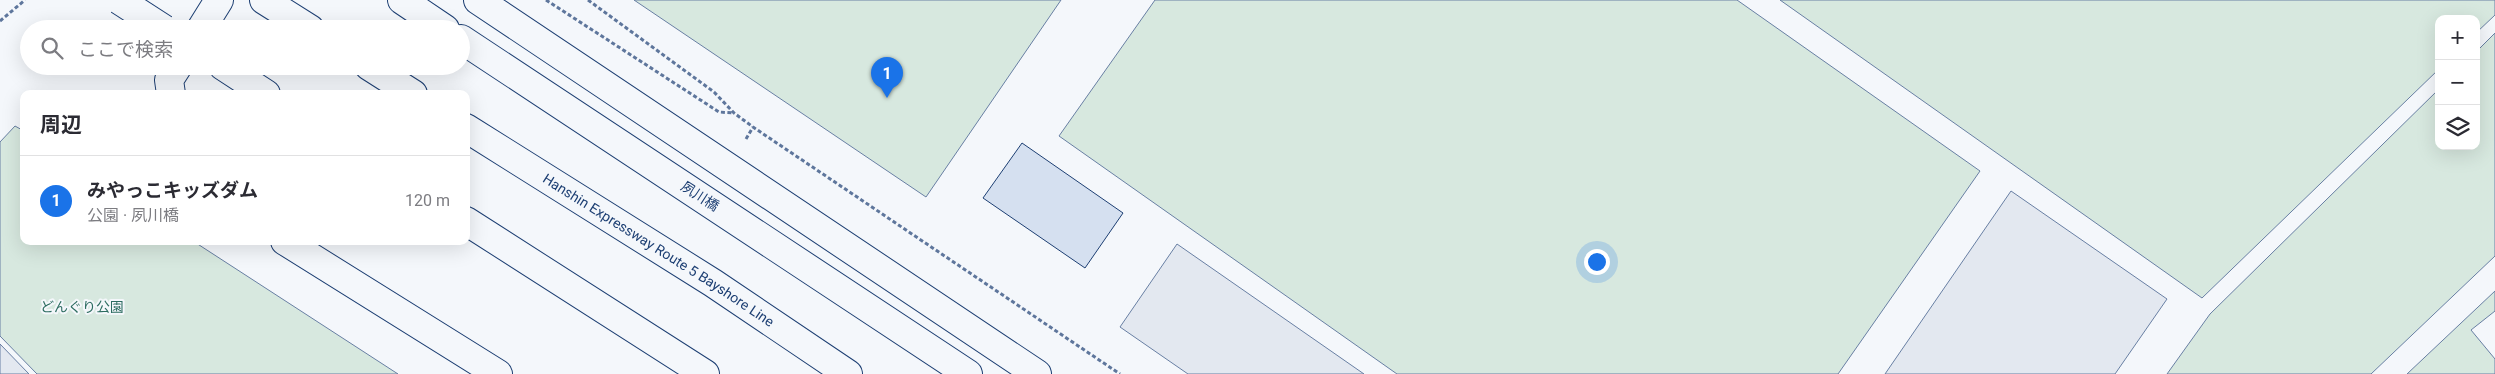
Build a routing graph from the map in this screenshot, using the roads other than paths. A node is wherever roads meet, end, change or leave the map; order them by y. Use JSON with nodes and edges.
{"nodes":[{"id":1,"x":119,"y":0,"type":"edge"},
{"id":2,"x":219,"y":0,"type":"edge"},
{"id":3,"x":264,"y":0,"type":"edge"},
{"id":4,"x":402,"y":0,"type":"edge"},
{"id":5,"x":478,"y":0,"type":"edge"},
{"id":6,"x":150,"y":20,"type":"edge"},
{"id":7,"x":207,"y":20,"type":"edge"},
{"id":8,"x":296,"y":20,"type":"edge"},
{"id":9,"x":432,"y":20,"type":"edge"},
{"id":10,"x":470,"y":45,"type":"edge"},
{"id":11,"x":172,"y":75,"type":"edge"},
{"id":12,"x":237,"y":75,"type":"edge"},
{"id":13,"x":383,"y":75,"type":"edge"},
{"id":14,"x":170,"y":90,"type":"edge"},
{"id":15,"x":260,"y":90,"type":"edge"},
{"id":16,"x":407,"y":90,"type":"edge"},
{"id":17,"x":470,"y":131,"type":"edge"},
{"id":18,"x":470,"y":224,"type":"edge"},
{"id":19,"x":291,"y":245,"type":"edge"},
{"id":20,"x":938,"y":352,"type":"junction"},
{"id":21,"x":498,"y":374,"type":"edge"},
{"id":22,"x":706,"y":374,"type":"edge"},
{"id":23,"x":848,"y":374,"type":"edge"},
{"id":24,"x":968,"y":374,"type":"edge"},
{"id":25,"x":978,"y":374,"type":"edge"},
{"id":26,"x":1036,"y":374,"type":"edge"}],
"edges":[{"from":1,"to":6,"type":"main road","bridge":true},
{"from":2,"to":7,"type":"main road"},
{"from":3,"to":8,"type":"main road"},
{"from":4,"to":9,"type":"main road"},
{"from":5,"to":26,"type":"main road"},
{"from":10,"to":20,"type":"main road","name":"夙川橋"},
{"from":11,"to":14,"type":"main road"},
{"from":12,"to":15,"type":"main road"},
{"from":13,"to":16,"type":"main road"},
{"from":17,"to":23,"type":"main road","name":"Hanshin Expressway Route 5 Bayshore Line"},
{"from":18,"to":22,"type":"main road"},
{"from":19,"to":21,"type":"main road"},
{"from":20,"to":24,"type":"main road"},
{"from":20,"to":25,"type":"main road"}]}
